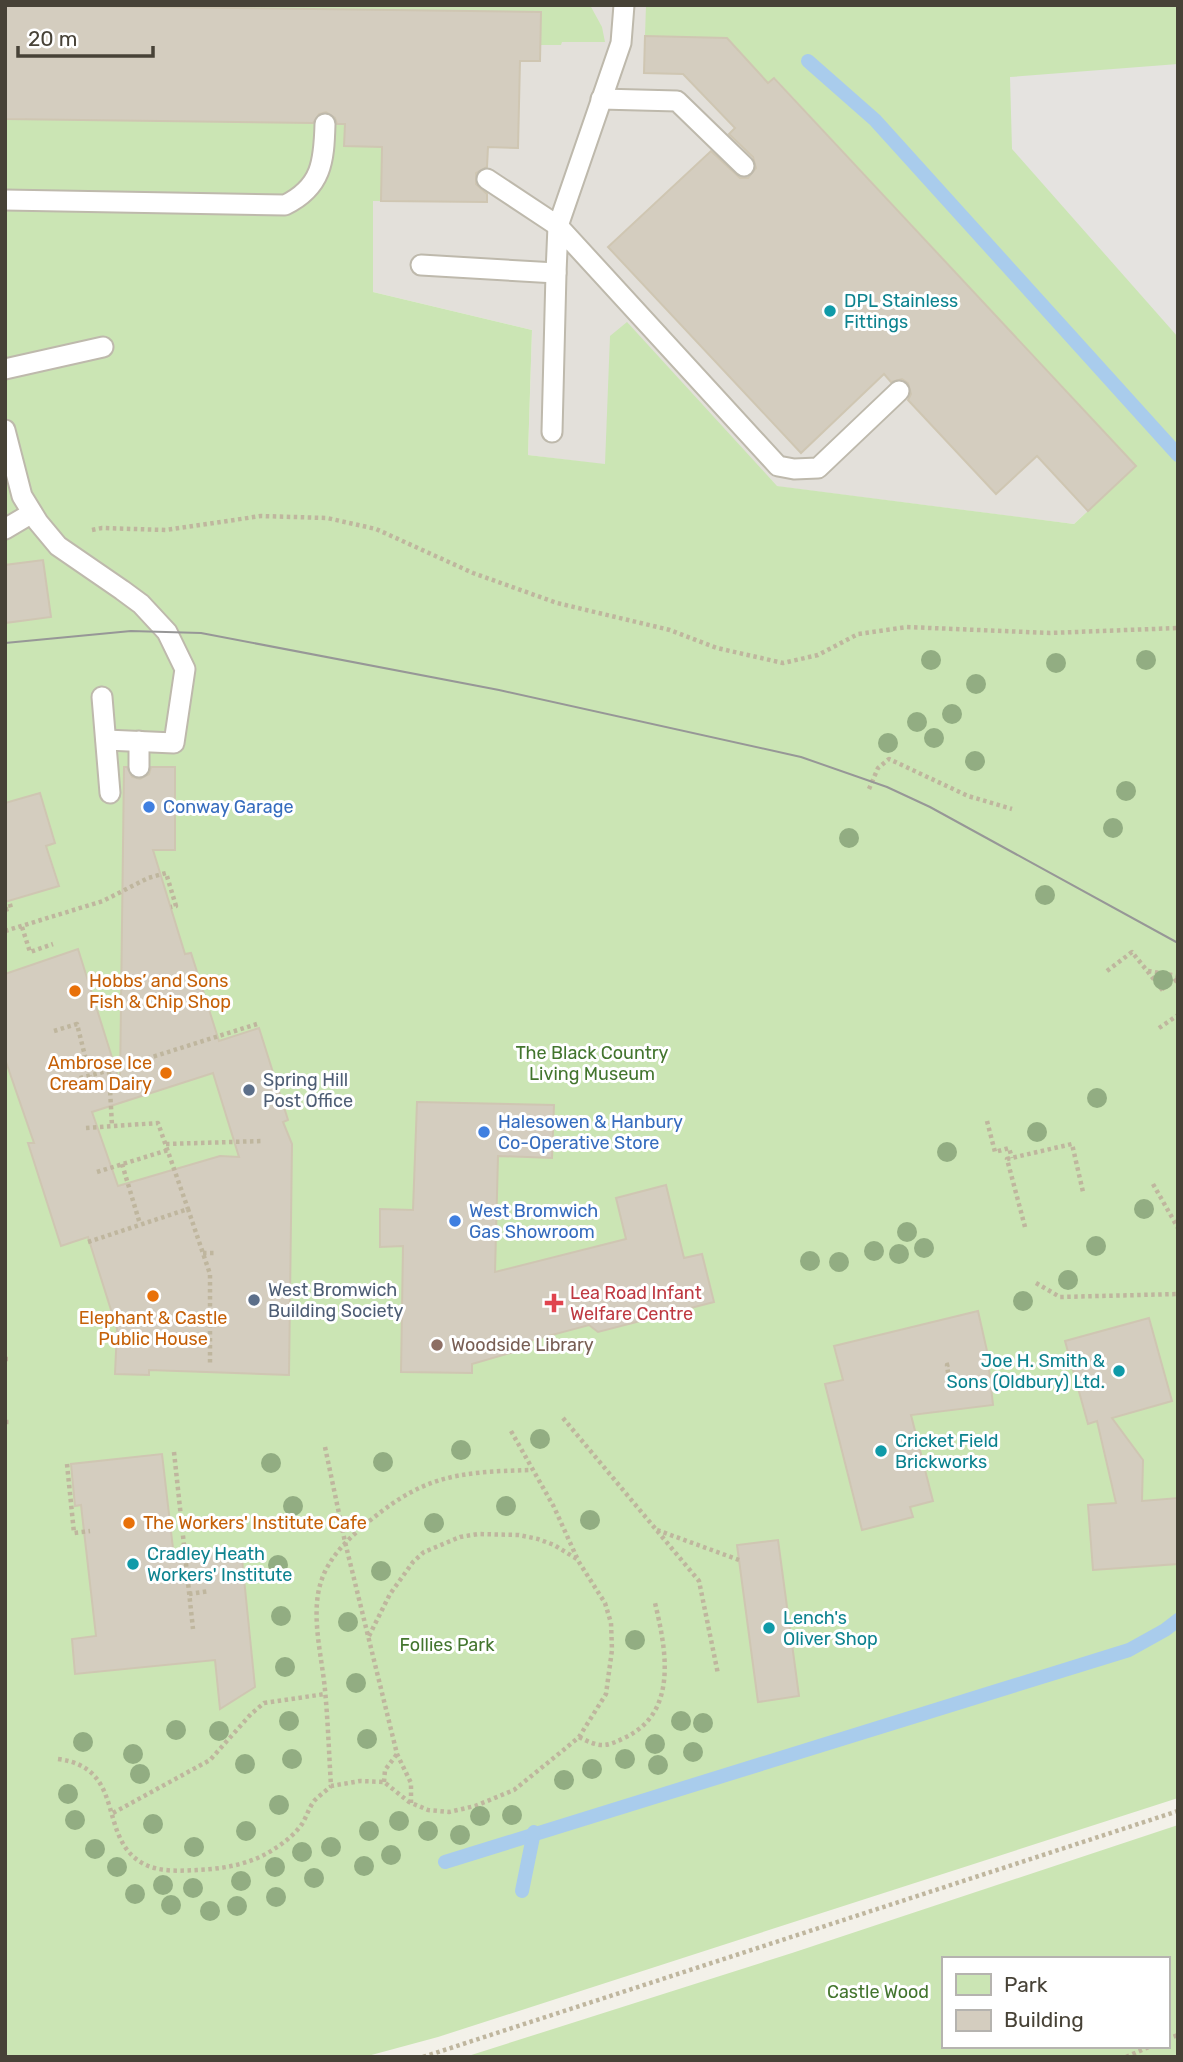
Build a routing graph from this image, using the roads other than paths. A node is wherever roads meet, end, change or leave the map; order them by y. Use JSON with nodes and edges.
{"nodes":[{"id":1,"x":624,"y":5,"type":"edge"},
{"id":2,"x":601,"y":99,"type":"junction"},
{"id":3,"x":325,"y":124,"type":"dead end"},
{"id":4,"x":744,"y":166,"type":"dead end"},
{"id":5,"x":487,"y":179,"type":"dead end"},
{"id":6,"x":5,"y":200,"type":"edge"},
{"id":7,"x":558,"y":226,"type":"junction"},
{"id":8,"x":421,"y":265,"type":"dead end"},
{"id":9,"x":556,"y":274,"type":"junction"},
{"id":10,"x":103,"y":347,"type":"dead end"},
{"id":11,"x":5,"y":369,"type":"edge"},
{"id":12,"x":900,"y":391,"type":"dead end"},
{"id":13,"x":5,"y":430,"type":"edge"},
{"id":14,"x":552,"y":432,"type":"dead end"},
{"id":15,"x":32,"y":513,"type":"junction"},
{"id":16,"x":5,"y":529,"type":"edge"},
{"id":17,"x":102,"y":696,"type":"dead end"},
{"id":18,"x":106,"y":740,"type":"junction"},
{"id":19,"x":139,"y":741,"type":"junction"},
{"id":20,"x":139,"y":767,"type":"dead end"},
{"id":21,"x":110,"y":793,"type":"dead end"}],
"edges":[{"from":1,"to":2,"type":"lane"},
{"from":2,"to":4,"type":"lane"},
{"from":2,"to":7,"type":"lane"},
{"from":3,"to":6,"type":"lane"},
{"from":5,"to":7,"type":"lane"},
{"from":7,"to":9,"type":"lane"},
{"from":7,"to":12,"type":"lane"},
{"from":8,"to":9,"type":"lane"},
{"from":9,"to":14,"type":"lane"},
{"from":10,"to":11,"type":"lane"},
{"from":13,"to":15,"type":"lane"},
{"from":15,"to":16,"type":"lane"},
{"from":15,"to":19,"type":"lane"},
{"from":17,"to":18,"type":"lane"},
{"from":18,"to":19,"type":"lane"},
{"from":18,"to":21,"type":"lane"},
{"from":19,"to":20,"type":"lane"}]}
